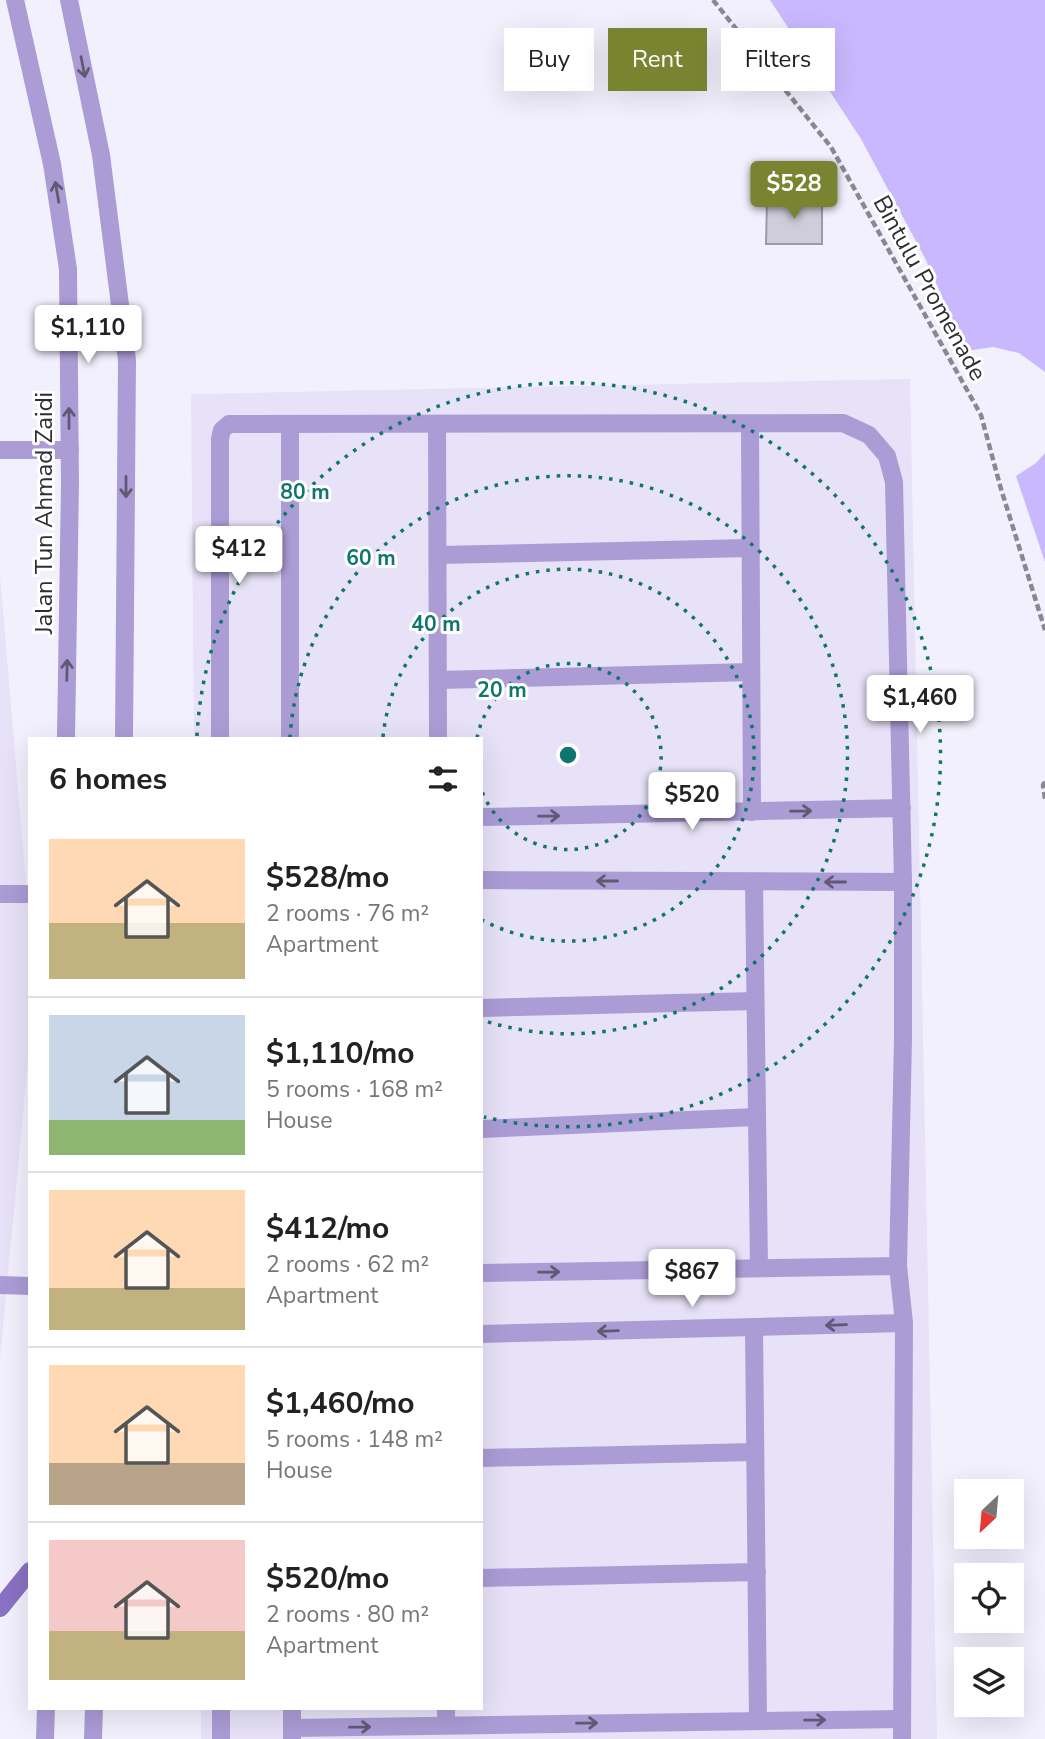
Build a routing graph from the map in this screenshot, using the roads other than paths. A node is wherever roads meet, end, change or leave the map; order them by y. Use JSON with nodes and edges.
{"nodes":[{"id":1,"x":15,"y":0,"type":"edge"},
{"id":2,"x":69,"y":0,"type":"edge"},
{"id":3,"x":290,"y":424,"type":"junction"},
{"id":4,"x":437,"y":424,"type":"junction"},
{"id":5,"x":750,"y":424,"type":"junction"},
{"id":6,"x":0,"y":450,"type":"edge"},
{"id":7,"x":70,"y":450,"type":"junction"},
{"id":8,"x":750,"y":548,"type":"junction"},
{"id":9,"x":438,"y":555,"type":"junction"},
{"id":10,"x":751,"y":672,"type":"junction"},
{"id":11,"x":438,"y":680,"type":"junction"},
{"id":12,"x":66,"y":737,"type":"edge"},
{"id":13,"x":124,"y":737,"type":"edge"},
{"id":14,"x":220,"y":737,"type":"edge"},
{"id":15,"x":290,"y":737,"type":"edge"},
{"id":16,"x":438,"y":737,"type":"edge"},
{"id":17,"x":902,"y":808,"type":"junction"},
{"id":18,"x":752,"y":812,"type":"junction"},
{"id":19,"x":483,"y":817,"type":"edge"},
{"id":20,"x":483,"y":880,"type":"edge"},
{"id":21,"x":754,"y":882,"type":"junction"},
{"id":22,"x":903,"y":882,"type":"junction"},
{"id":23,"x":0,"y":894,"type":"edge"},
{"id":24,"x":28,"y":894,"type":"edge"},
{"id":25,"x":755,"y":1001,"type":"junction"},
{"id":26,"x":483,"y":1008,"type":"edge"},
{"id":27,"x":757,"y":1117,"type":"junction"},
{"id":28,"x":483,"y":1129,"type":"edge"},
{"id":29,"x":898,"y":1266,"type":"junction"},
{"id":30,"x":759,"y":1268,"type":"junction"},
{"id":31,"x":483,"y":1273,"type":"edge"},
{"id":32,"x":0,"y":1285,"type":"edge"},
{"id":33,"x":28,"y":1286,"type":"edge"},
{"id":34,"x":904,"y":1323,"type":"junction"},
{"id":35,"x":754,"y":1327,"type":"junction"},
{"id":36,"x":483,"y":1334,"type":"edge"},
{"id":37,"x":755,"y":1452,"type":"junction"},
{"id":38,"x":483,"y":1458,"type":"edge"},
{"id":39,"x":757,"y":1572,"type":"junction"},
{"id":40,"x":28,"y":1573,"type":"edge"},
{"id":41,"x":483,"y":1578,"type":"edge"},
{"id":42,"x":0,"y":1608,"type":"edge"},
{"id":43,"x":46,"y":1710,"type":"edge"},
{"id":44,"x":94,"y":1710,"type":"edge"},
{"id":45,"x":221,"y":1710,"type":"edge"},
{"id":46,"x":292,"y":1710,"type":"edge"},
{"id":47,"x":446,"y":1717,"type":"edge"},
{"id":48,"x":901,"y":1719,"type":"junction"},
{"id":49,"x":758,"y":1721,"type":"junction"},
{"id":50,"x":292,"y":1733,"type":"edge"},
{"id":51,"x":45,"y":1739,"type":"edge"},
{"id":52,"x":93,"y":1739,"type":"edge"},
{"id":53,"x":221,"y":1739,"type":"edge"},
{"id":54,"x":902,"y":1739,"type":"edge"}],
"edges":[{"from":7,"to":1,"type":"street","name":"Jalan Tun Ahmad Zaidi","one_way":true},
{"from":2,"to":13,"type":"street","one_way":true},
{"from":3,"to":4,"type":"street"},
{"from":3,"to":14,"type":"street"},
{"from":3,"to":15,"type":"street"},
{"from":4,"to":5,"type":"street"},
{"from":4,"to":9,"type":"street"},
{"from":5,"to":8,"type":"street"},
{"from":5,"to":17,"type":"street"},
{"from":6,"to":7,"type":"street"},
{"from":12,"to":7,"type":"street","name":"Jalan Tun Ahmad Zaidi","one_way":true},
{"from":8,"to":9,"type":"street"},
{"from":8,"to":10,"type":"street"},
{"from":9,"to":11,"type":"street"},
{"from":10,"to":11,"type":"street"},
{"from":10,"to":18,"type":"street"},
{"from":11,"to":16,"type":"street"},
{"from":18,"to":17,"type":"street","one_way":true},
{"from":17,"to":22,"type":"street"},
{"from":19,"to":18,"type":"street","one_way":true},
{"from":21,"to":20,"type":"street","one_way":true},
{"from":22,"to":21,"type":"street","one_way":true},
{"from":21,"to":25,"type":"street"},
{"from":22,"to":29,"type":"street"},
{"from":23,"to":24,"type":"street"},
{"from":25,"to":26,"type":"street"},
{"from":25,"to":27,"type":"street"},
{"from":27,"to":28,"type":"street"},
{"from":27,"to":30,"type":"street"},
{"from":29,"to":30,"type":"street"},
{"from":29,"to":34,"type":"street"},
{"from":31,"to":30,"type":"street","one_way":true},
{"from":32,"to":33,"type":"street"},
{"from":34,"to":35,"type":"street","one_way":true},
{"from":34,"to":48,"type":"street"},
{"from":35,"to":36,"type":"street","one_way":true},
{"from":35,"to":37,"type":"street"},
{"from":37,"to":38,"type":"street"},
{"from":37,"to":39,"type":"street"},
{"from":39,"to":41,"type":"street"},
{"from":39,"to":49,"type":"street"},
{"from":40,"to":42,"type":"main road"},
{"from":43,"to":51,"type":"street"},
{"from":44,"to":52,"type":"street"},
{"from":45,"to":53,"type":"street"},
{"from":46,"to":50,"type":"street"},
{"from":47,"to":49,"type":"street","one_way":true},
{"from":50,"to":47,"type":"street","one_way":true},
{"from":49,"to":48,"type":"street","one_way":true},
{"from":48,"to":54,"type":"street"}]}
